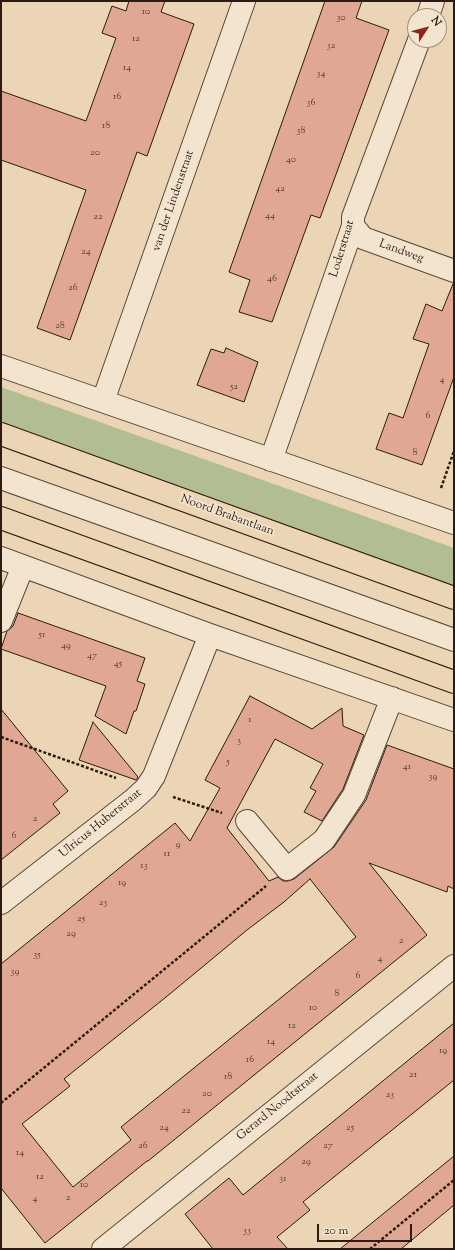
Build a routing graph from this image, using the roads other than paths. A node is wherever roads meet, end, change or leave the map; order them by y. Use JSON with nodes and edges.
{"nodes":[{"id":1,"x":244,"y":1,"type":"edge"},
{"id":2,"x":416,"y":48,"type":"edge"},
{"id":3,"x":353,"y":226,"type":"junction"},
{"id":4,"x":454,"y":271,"type":"edge"},
{"id":5,"x":1,"y":366,"type":"edge"},
{"id":6,"x":103,"y":401,"type":"junction"},
{"id":7,"x":1,"y":434,"type":"edge"},
{"id":8,"x":271,"y":460,"type":"junction"},
{"id":9,"x":1,"y":478,"type":"edge"},
{"id":10,"x":1,"y":518,"type":"edge"},
{"id":11,"x":454,"y":523,"type":"edge"},
{"id":12,"x":1,"y":558,"type":"edge"},
{"id":13,"x":23,"y":566,"type":"junction"},
{"id":14,"x":454,"y":598,"type":"edge"},
{"id":15,"x":1,"y":621,"type":"edge"},
{"id":16,"x":210,"y":634,"type":"junction"},
{"id":17,"x":454,"y":640,"type":"edge"},
{"id":18,"x":454,"y":682,"type":"edge"},
{"id":19,"x":392,"y":698,"type":"junction"},
{"id":20,"x":454,"y":720,"type":"edge"},
{"id":21,"x":247,"y":821,"type":"dead end"},
{"id":22,"x":1,"y":903,"type":"edge"},
{"id":23,"x":454,"y":966,"type":"edge"},
{"id":24,"x":102,"y":1249,"type":"edge"}],
"edges":[{"from":1,"to":6,"type":"street","name":"van der Lindenstraat"},
{"from":2,"to":3,"type":"street","name":"Loderstraat"},
{"from":3,"to":4,"type":"street","name":"Landweg"},
{"from":3,"to":8,"type":"street","name":"Loderstraat"},
{"from":5,"to":6,"type":"street"},
{"from":6,"to":8,"type":"street"},
{"from":7,"to":14,"type":"main road","name":"Noord Brabantlaan"},
{"from":8,"to":11,"type":"street"},
{"from":9,"to":17,"type":"street"},
{"from":10,"to":18,"type":"main road"},
{"from":12,"to":13,"type":"street"},
{"from":13,"to":15,"type":"street"},
{"from":13,"to":16,"type":"street"},
{"from":16,"to":19,"type":"street"},
{"from":16,"to":22,"type":"street","name":"Ulricus Huberstraat"},
{"from":19,"to":20,"type":"street"},
{"from":19,"to":21,"type":"street"},
{"from":23,"to":24,"type":"street","name":"Gerard Noodtstraat"}]}
